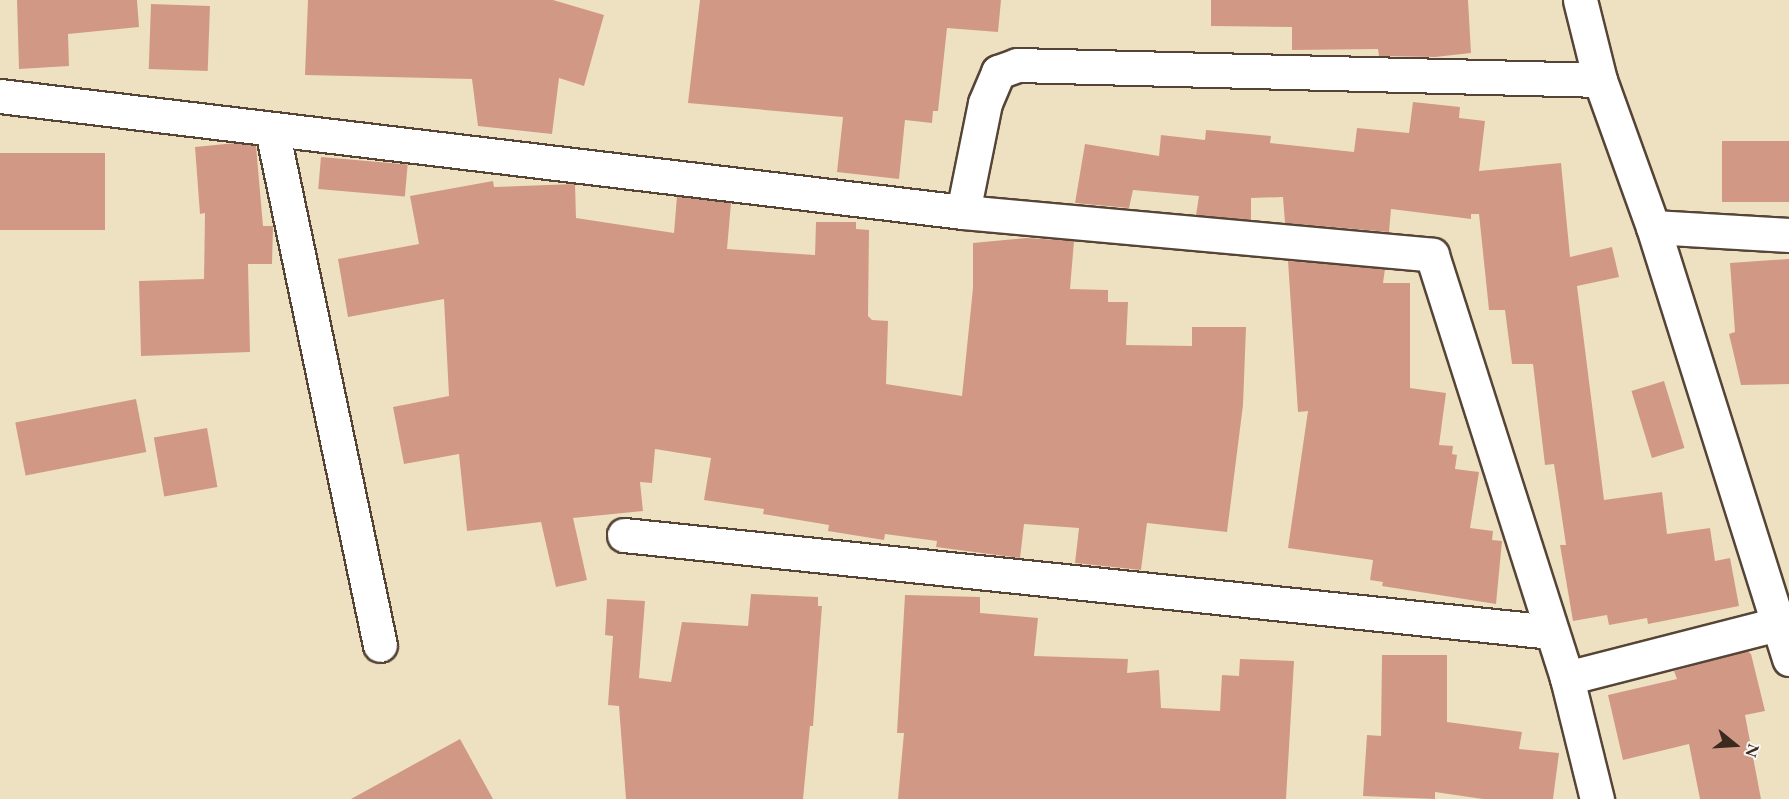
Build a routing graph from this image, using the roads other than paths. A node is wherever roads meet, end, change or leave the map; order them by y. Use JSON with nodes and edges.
{"nodes":[{"id":1,"x":1580,"y":0,"type":"edge"},
{"id":2,"x":1600,"y":80,"type":"junction"},
{"id":3,"x":0,"y":96,"type":"edge"},
{"id":4,"x":272,"y":130,"type":"junction"},
{"id":5,"x":963,"y":213,"type":"junction"},
{"id":6,"x":1653,"y":227,"type":"junction"},
{"id":7,"x":1789,"y":236,"type":"edge"},
{"id":8,"x":624,"y":535,"type":"dead end"},
{"id":9,"x":1778,"y":624,"type":"junction"},
{"id":10,"x":1551,"y":632,"type":"junction"},
{"id":11,"x":380,"y":645,"type":"dead end"},
{"id":12,"x":1789,"y":659,"type":"edge"},
{"id":13,"x":1567,"y":678,"type":"junction"},
{"id":14,"x":1597,"y":799,"type":"edge"}],
"edges":[{"from":1,"to":2,"type":"street"},
{"from":2,"to":5,"type":"street"},
{"from":2,"to":6,"type":"street"},
{"from":3,"to":4,"type":"street"},
{"from":4,"to":5,"type":"street"},
{"from":4,"to":11,"type":"street"},
{"from":5,"to":10,"type":"street"},
{"from":6,"to":7,"type":"street"},
{"from":6,"to":9,"type":"street"},
{"from":8,"to":10,"type":"street"},
{"from":9,"to":12,"type":"street"},
{"from":9,"to":13,"type":"street"},
{"from":10,"to":13,"type":"street"},
{"from":13,"to":14,"type":"street"}]}
